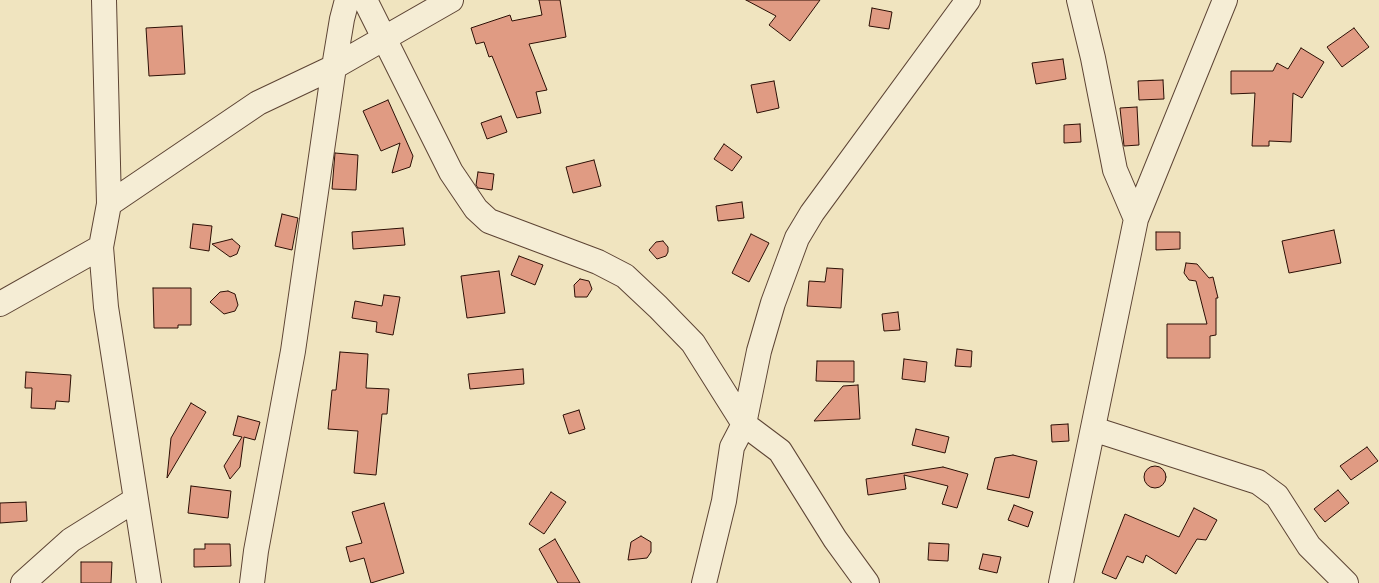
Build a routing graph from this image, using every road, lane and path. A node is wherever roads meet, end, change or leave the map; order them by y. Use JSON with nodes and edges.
{"nodes":[{"id":1,"x":104,"y":0,"type":"edge"},
{"id":2,"x":347,"y":0,"type":"edge"},
{"id":3,"x":365,"y":0,"type":"edge"},
{"id":4,"x":451,"y":0,"type":"edge"},
{"id":5,"x":968,"y":0,"type":"edge"},
{"id":6,"x":1079,"y":0,"type":"edge"},
{"id":7,"x":1225,"y":0,"type":"edge"},
{"id":8,"x":384,"y":39,"type":"junction"},
{"id":9,"x":334,"y":67,"type":"junction"},
{"id":10,"x":109,"y":204,"type":"junction"},
{"id":11,"x":1136,"y":219,"type":"junction"},
{"id":12,"x":101,"y":247,"type":"junction"},
{"id":13,"x":0,"y":304,"type":"edge"},
{"id":14,"x":744,"y":424,"type":"junction"},
{"id":15,"x":1093,"y":429,"type":"junction"},
{"id":16,"x":135,"y":500,"type":"junction"},
{"id":17,"x":24,"y":583,"type":"edge"},
{"id":18,"x":149,"y":583,"type":"edge"},
{"id":19,"x":252,"y":583,"type":"edge"},
{"id":20,"x":704,"y":583,"type":"edge"},
{"id":21,"x":867,"y":583,"type":"edge"},
{"id":22,"x":1061,"y":583,"type":"edge"},
{"id":23,"x":1346,"y":583,"type":"edge"}],
"edges":[{"from":1,"to":10,"type":"street"},
{"from":2,"to":9,"type":"street"},
{"from":3,"to":8,"type":"street"},
{"from":4,"to":8,"type":"street"},
{"from":5,"to":14,"type":"street"},
{"from":6,"to":11,"type":"street"},
{"from":7,"to":11,"type":"street"},
{"from":8,"to":9,"type":"street"},
{"from":8,"to":14,"type":"street"},
{"from":9,"to":10,"type":"street"},
{"from":9,"to":19,"type":"street"},
{"from":10,"to":12,"type":"street"},
{"from":11,"to":15,"type":"street"},
{"from":12,"to":13,"type":"street"},
{"from":12,"to":16,"type":"street"},
{"from":14,"to":20,"type":"street"},
{"from":14,"to":21,"type":"street"},
{"from":15,"to":22,"type":"street"},
{"from":15,"to":23,"type":"street"},
{"from":16,"to":17,"type":"street"},
{"from":16,"to":18,"type":"street"}]}
